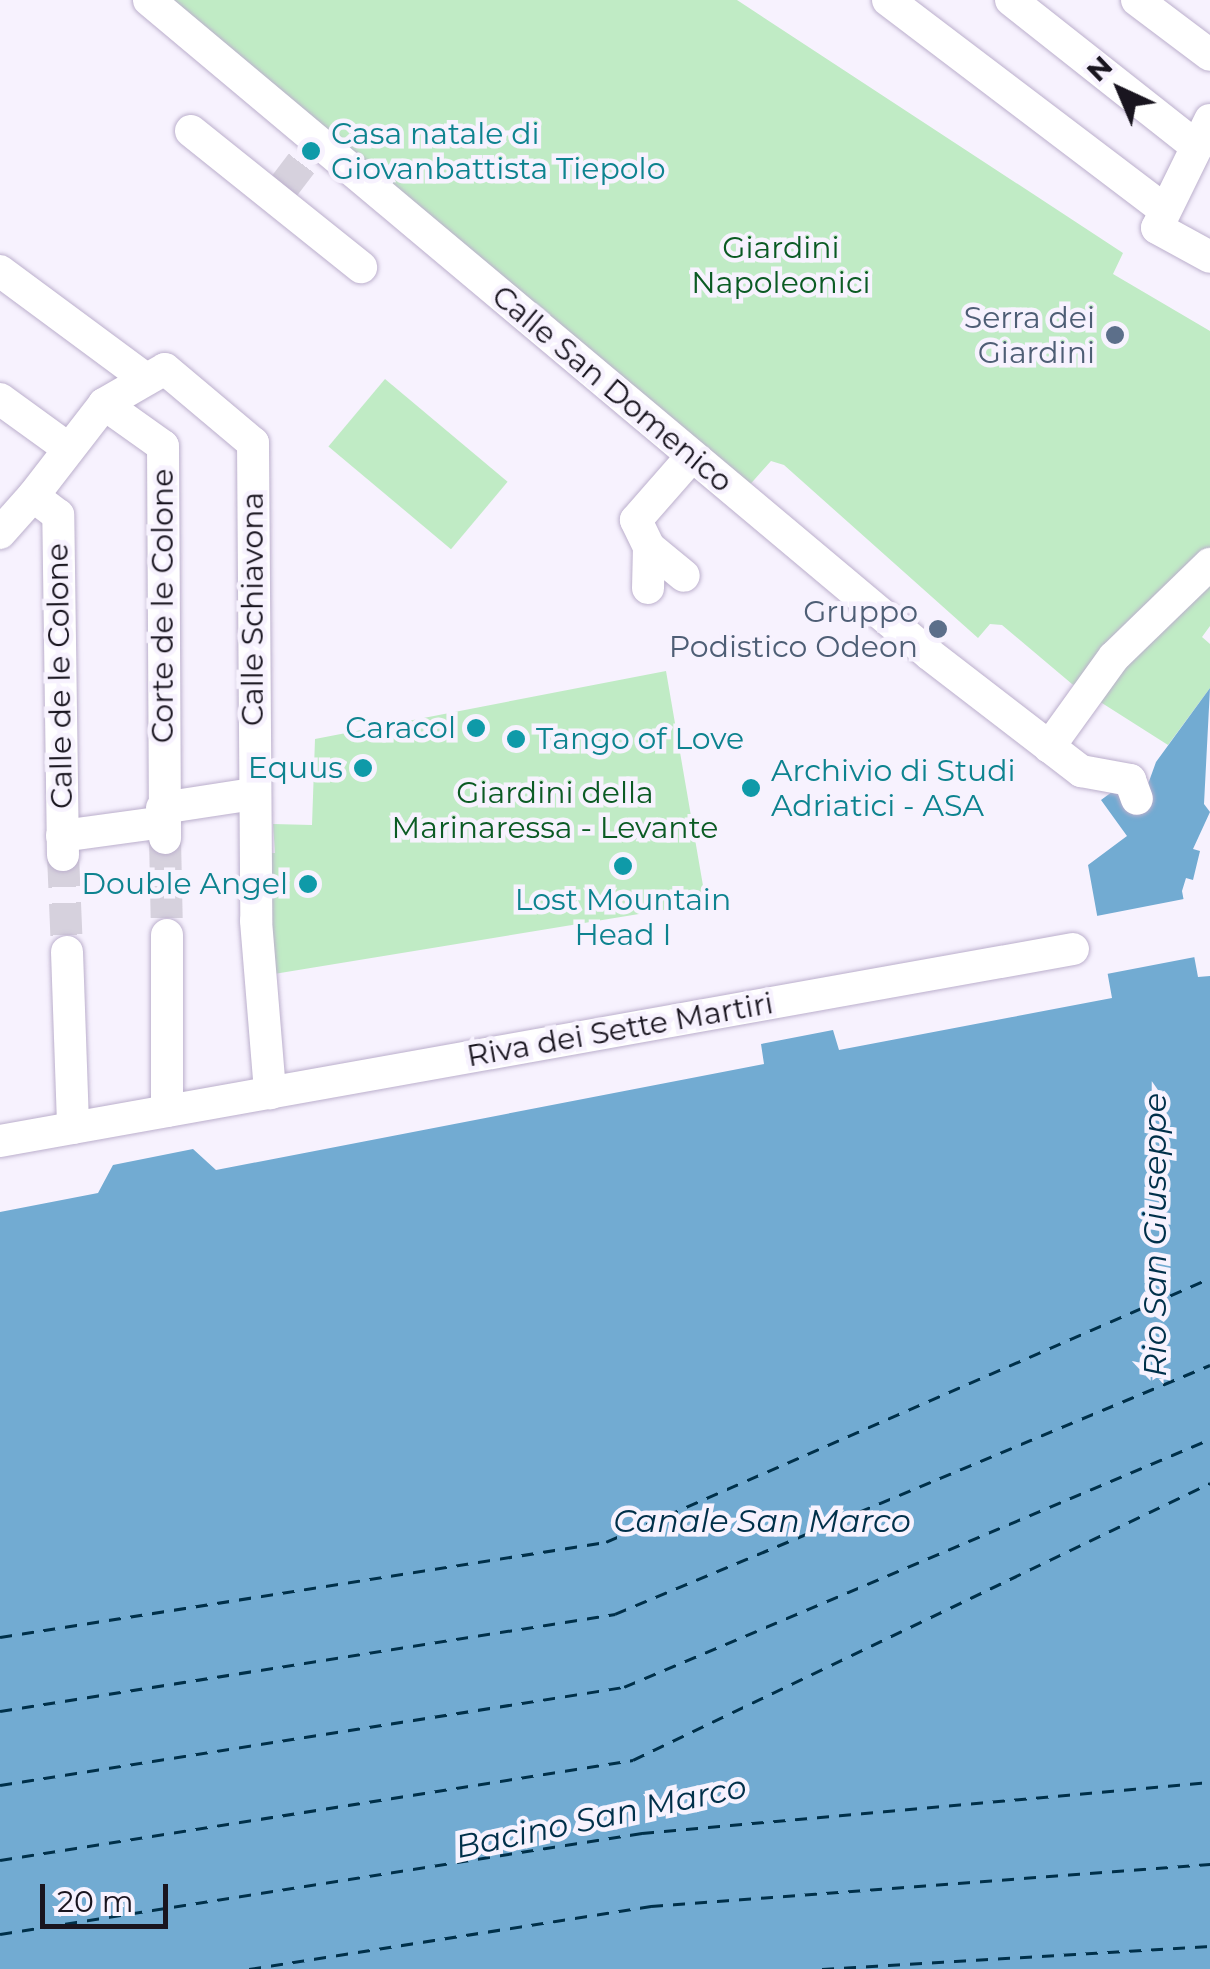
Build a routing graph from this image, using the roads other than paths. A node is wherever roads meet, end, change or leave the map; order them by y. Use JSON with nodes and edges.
{"nodes":[{"id":1,"x":148,"y":0,"type":"edge"},
{"id":2,"x":888,"y":0,"type":"edge"},
{"id":3,"x":1011,"y":0,"type":"edge"},
{"id":4,"x":1136,"y":0,"type":"edge"},
{"id":5,"x":1210,"y":55,"type":"edge"},
{"id":6,"x":190,"y":130,"type":"dead end"},
{"id":7,"x":1203,"y":134,"type":"edge"},
{"id":8,"x":1162,"y":214,"type":"junction"},
{"id":9,"x":1210,"y":257,"type":"edge"},
{"id":10,"x":361,"y":267,"type":"dead end"},
{"id":11,"x":0,"y":270,"type":"edge"},
{"id":12,"x":146,"y":379,"type":"junction"},
{"id":13,"x":0,"y":399,"type":"edge"},
{"id":14,"x":104,"y":404,"type":"junction"},
{"id":15,"x":69,"y":449,"type":"junction"},
{"id":16,"x":692,"y":456,"type":"junction"},
{"id":17,"x":32,"y":496,"type":"junction"},
{"id":18,"x":0,"y":532,"type":"edge"},
{"id":19,"x":649,"y":547,"type":"junction"},
{"id":20,"x":1210,"y":564,"type":"edge"},
{"id":21,"x":684,"y":576,"type":"dead end"},
{"id":22,"x":648,"y":588,"type":"dead end"},
{"id":23,"x":1049,"y":746,"type":"junction"},
{"id":24,"x":254,"y":794,"type":"junction"},
{"id":25,"x":1138,"y":799,"type":"dead end"},
{"id":26,"x":164,"y":822,"type":"junction"},
{"id":27,"x":167,"y":936,"type":"tunnel mouth"},
{"id":28,"x":1073,"y":949,"type":"dead end"},
{"id":29,"x":67,"y":952,"type":"tunnel mouth"},
{"id":30,"x":270,"y":1093,"type":"junction"},
{"id":31,"x":167,"y":1111,"type":"junction"},
{"id":32,"x":73,"y":1128,"type":"junction"},
{"id":33,"x":0,"y":1141,"type":"edge"}],
"edges":[{"from":1,"to":16,"type":"street","name":"Calle San Domenico"},
{"from":2,"to":8,"type":"street"},
{"from":3,"to":7,"type":"street"},
{"from":4,"to":5,"type":"street"},
{"from":6,"to":10,"type":"street"},
{"from":7,"to":8,"type":"street"},
{"from":8,"to":9,"type":"street"},
{"from":11,"to":12,"type":"street","name":"Calle Schiavona"},
{"from":12,"to":14,"type":"street"},
{"from":12,"to":24,"type":"street","name":"Calle Schiavona"},
{"from":13,"to":15,"type":"street"},
{"from":14,"to":15,"type":"street"},
{"from":14,"to":26,"type":"street","name":"Corte de le Colone"},
{"from":15,"to":17,"type":"street"},
{"from":16,"to":19,"type":"street"},
{"from":16,"to":23,"type":"street","name":"Calle San Domenico"},
{"from":17,"to":18,"type":"street"},
{"from":17,"to":26,"type":"street","name":"Calle de le Colone"},
{"from":19,"to":21,"type":"street"},
{"from":19,"to":22,"type":"street"},
{"from":20,"to":23,"type":"street"},
{"from":23,"to":25,"type":"street","name":"Calle San Domenico"},
{"from":24,"to":26,"type":"street"},
{"from":24,"to":30,"type":"street","name":"Calle Schiavona"},
{"from":27,"to":31,"type":"street"},
{"from":28,"to":30,"type":"street","name":"Riva dei Sette Martiri"},
{"from":29,"to":32,"type":"street"},
{"from":30,"to":31,"type":"street","name":"Riva dei Sette Martiri"},
{"from":31,"to":32,"type":"street","name":"Riva dei Sette Martiri"},
{"from":32,"to":33,"type":"street","name":"Riva dei Sette Martiri"}]}
